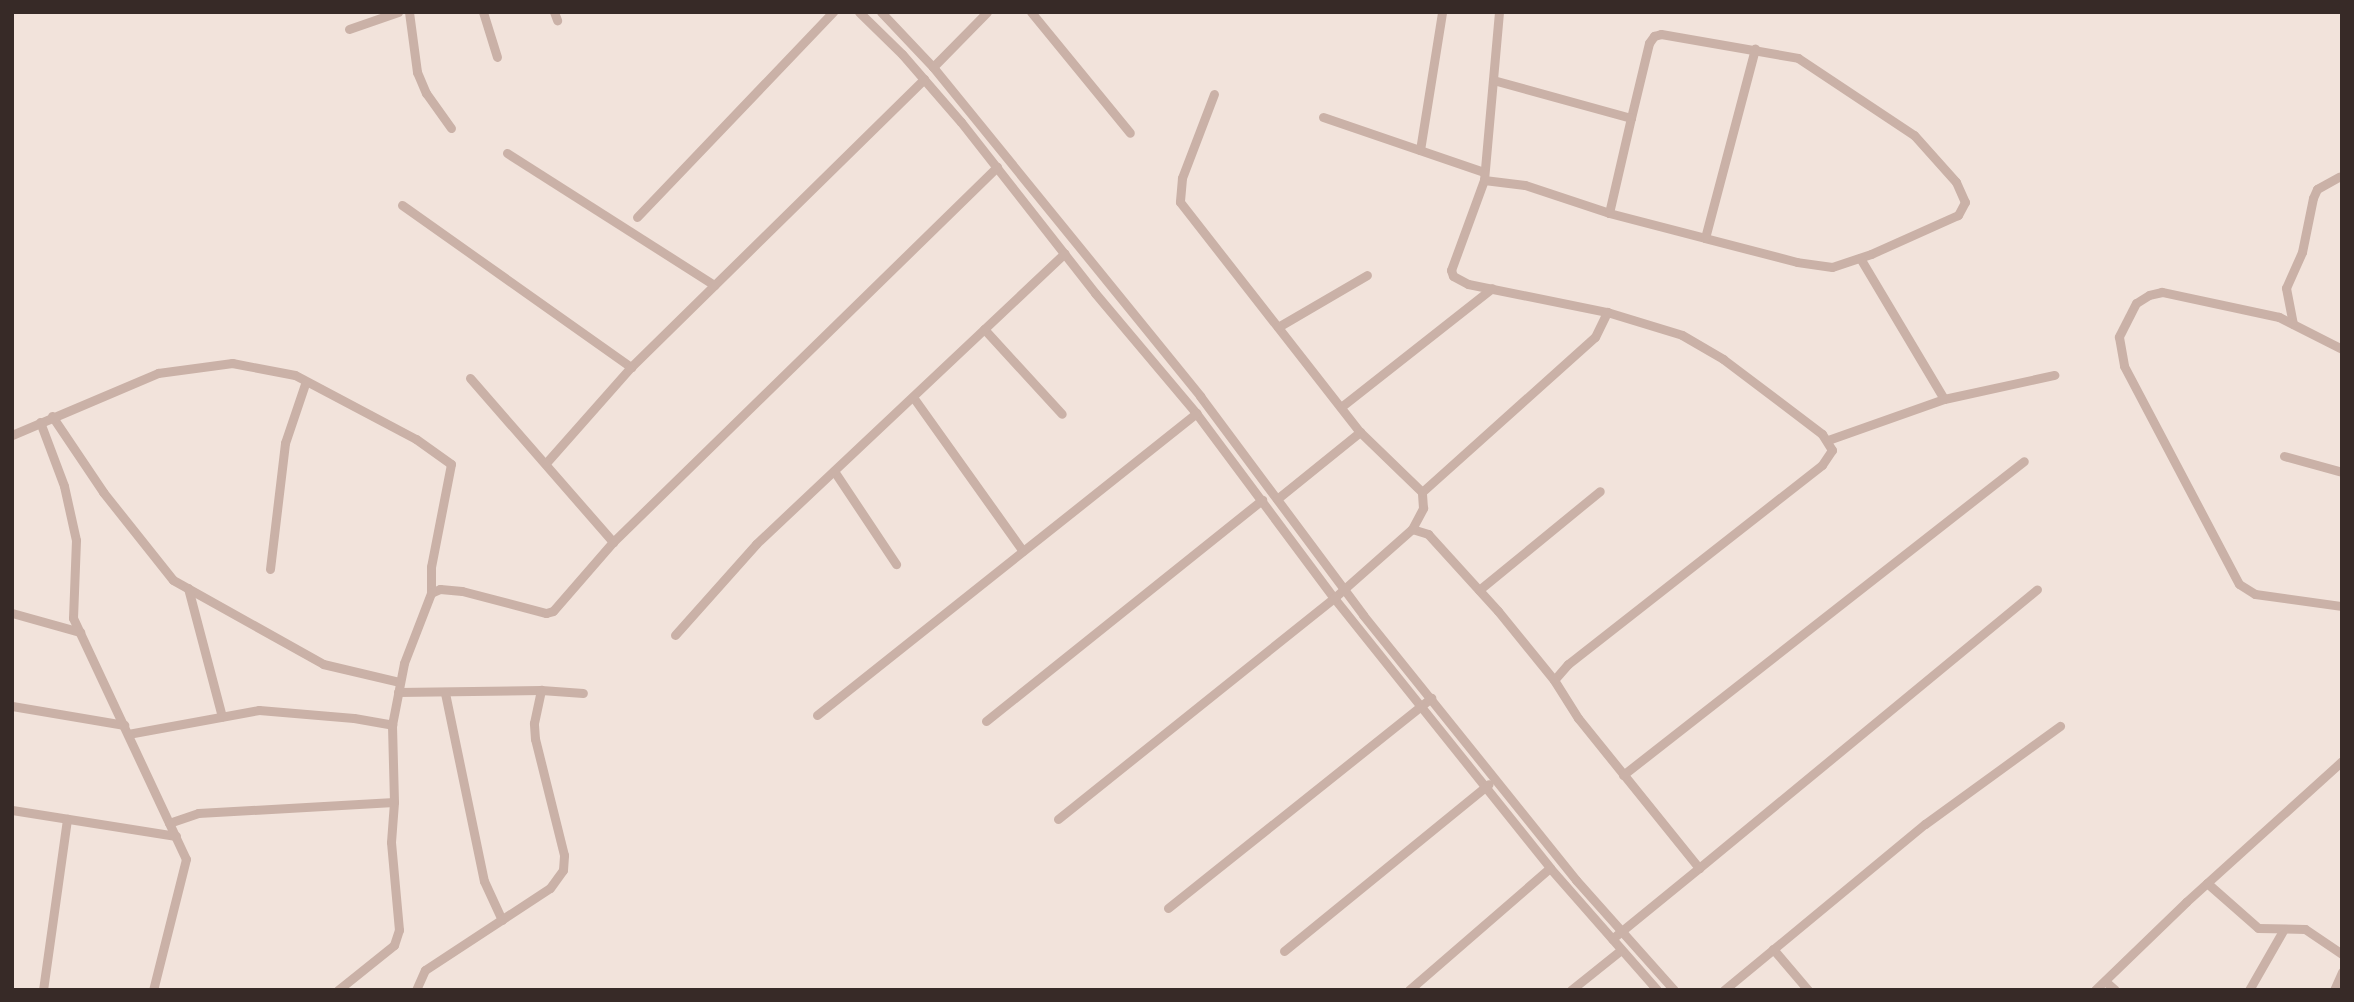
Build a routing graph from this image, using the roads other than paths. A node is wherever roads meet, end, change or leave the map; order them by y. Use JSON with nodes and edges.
{"nodes":[{"id":1,"x":398,"y":12,"type":"edge"},
{"id":2,"x":409,"y":12,"type":"edge"},
{"id":3,"x":483,"y":12,"type":"edge"},
{"id":4,"x":833,"y":12,"type":"edge"},
{"id":5,"x":859,"y":12,"type":"edge"},
{"id":6,"x":881,"y":12,"type":"edge"},
{"id":7,"x":987,"y":12,"type":"edge"},
{"id":8,"x":1031,"y":12,"type":"edge"},
{"id":9,"x":1441,"y":12,"type":"edge"},
{"id":10,"x":1499,"y":12,"type":"edge"},
{"id":11,"x":349,"y":29,"type":"dead end"},
{"id":12,"x":1755,"y":49,"type":"junction"},
{"id":13,"x":497,"y":57,"type":"dead end"},
{"id":14,"x":933,"y":67,"type":"junction"},
{"id":15,"x":924,"y":79,"type":"junction"},
{"id":16,"x":1493,"y":80,"type":"junction"},
{"id":17,"x":1214,"y":94,"type":"dead end"},
{"id":18,"x":971,"y":114,"type":"junction"},
{"id":19,"x":1323,"y":117,"type":"dead end"},
{"id":20,"x":1631,"y":118,"type":"junction"},
{"id":21,"x":961,"y":122,"type":"junction"},
{"id":22,"x":451,"y":128,"type":"dead end"},
{"id":23,"x":1130,"y":133,"type":"dead end"},
{"id":24,"x":1420,"y":150,"type":"junction"},
{"id":25,"x":507,"y":153,"type":"dead end"},
{"id":26,"x":997,"y":167,"type":"junction"},
{"id":27,"x":1484,"y":176,"type":"junction"},
{"id":28,"x":2340,"y":176,"type":"dead end"},
{"id":29,"x":402,"y":205,"type":"dead end"},
{"id":30,"x":1609,"y":213,"type":"junction"},
{"id":31,"x":637,"y":217,"type":"dead end"},
{"id":32,"x":1705,"y":238,"type":"junction"},
{"id":33,"x":1065,"y":253,"type":"junction"},
{"id":34,"x":1860,"y":258,"type":"junction"},
{"id":35,"x":1091,"y":263,"type":"junction"},
{"id":36,"x":1079,"y":272,"type":"junction"},
{"id":37,"x":1367,"y":275,"type":"dead end"},
{"id":38,"x":714,"y":285,"type":"junction"},
{"id":39,"x":1492,"y":288,"type":"junction"},
{"id":40,"x":1607,"y":312,"type":"junction"},
{"id":41,"x":2293,"y":324,"type":"junction"},
{"id":42,"x":1278,"y":327,"type":"junction"},
{"id":43,"x":984,"y":329,"type":"junction"},
{"id":44,"x":2342,"y":349,"type":"edge"},
{"id":45,"x":631,"y":367,"type":"junction"},
{"id":46,"x":2054,"y":375,"type":"dead end"},
{"id":47,"x":470,"y":378,"type":"dead end"},
{"id":48,"x":306,"y":381,"type":"junction"},
{"id":49,"x":913,"y":397,"type":"junction"},
{"id":50,"x":1944,"y":399,"type":"junction"},
{"id":51,"x":1341,"y":407,"type":"junction"},
{"id":52,"x":1196,"y":412,"type":"junction"},
{"id":53,"x":1062,"y":414,"type":"dead end"},
{"id":54,"x":52,"y":416,"type":"junction"},
{"id":55,"x":40,"y":422,"type":"junction"},
{"id":56,"x":1360,"y":432,"type":"junction"},
{"id":57,"x":12,"y":435,"type":"edge"},
{"id":58,"x":1828,"y":440,"type":"junction"},
{"id":59,"x":2284,"y":456,"type":"dead end"},
{"id":60,"x":2024,"y":461,"type":"dead end"},
{"id":61,"x":546,"y":463,"type":"junction"},
{"id":62,"x":834,"y":471,"type":"junction"},
{"id":63,"x":2342,"y":472,"type":"edge"},
{"id":64,"x":1600,"y":491,"type":"dead end"},
{"id":65,"x":1422,"y":492,"type":"junction"},
{"id":66,"x":1277,"y":499,"type":"junction"},
{"id":67,"x":1262,"y":500,"type":"junction"},
{"id":68,"x":1412,"y":529,"type":"junction"},
{"id":69,"x":613,"y":542,"type":"junction"},
{"id":70,"x":1023,"y":551,"type":"junction"},
{"id":71,"x":896,"y":564,"type":"dead end"},
{"id":72,"x":270,"y":569,"type":"dead end"},
{"id":73,"x":188,"y":588,"type":"junction"},
{"id":74,"x":1343,"y":588,"type":"junction"},
{"id":75,"x":2037,"y":589,"type":"dead end"},
{"id":76,"x":1479,"y":590,"type":"junction"},
{"id":77,"x":431,"y":593,"type":"junction"},
{"id":78,"x":1334,"y":598,"type":"junction"},
{"id":79,"x":2342,"y":606,"type":"edge"},
{"id":80,"x":12,"y":613,"type":"edge"},
{"id":81,"x":80,"y":632,"type":"junction"},
{"id":82,"x":675,"y":635,"type":"dead end"},
{"id":83,"x":1554,"y":680,"type":"junction"},
{"id":84,"x":399,"y":687,"type":"junction"},
{"id":85,"x":541,"y":690,"type":"junction"},
{"id":86,"x":444,"y":693,"type":"junction"},
{"id":87,"x":583,"y":693,"type":"dead end"},
{"id":88,"x":1431,"y":698,"type":"junction"},
{"id":89,"x":12,"y":706,"type":"edge"},
{"id":90,"x":1421,"y":707,"type":"junction"},
{"id":91,"x":817,"y":715,"type":"dead end"},
{"id":92,"x":222,"y":717,"type":"junction"},
{"id":93,"x":986,"y":721,"type":"dead end"},
{"id":94,"x":392,"y":725,"type":"junction"},
{"id":95,"x":2060,"y":726,"type":"dead end"},
{"id":96,"x":126,"y":730,"type":"junction"},
{"id":97,"x":2342,"y":761,"type":"edge"},
{"id":98,"x":1623,"y":775,"type":"junction"},
{"id":99,"x":1496,"y":778,"type":"junction"},
{"id":100,"x":1486,"y":786,"type":"junction"},
{"id":101,"x":394,"y":802,"type":"junction"},
{"id":102,"x":12,"y":810,"type":"edge"},
{"id":103,"x":67,"y":819,"type":"junction"},
{"id":104,"x":1058,"y":819,"type":"dead end"},
{"id":105,"x":169,"y":823,"type":"junction"},
{"id":106,"x":176,"y":836,"type":"junction"},
{"id":107,"x":1550,"y":868,"type":"junction"},
{"id":108,"x":1699,"y":868,"type":"junction"},
{"id":109,"x":2207,"y":883,"type":"junction"},
{"id":110,"x":1168,"y":908,"type":"dead end"},
{"id":111,"x":502,"y":920,"type":"junction"},
{"id":112,"x":2284,"y":929,"type":"junction"},
{"id":113,"x":1621,"y":930,"type":"junction"},
{"id":114,"x":1612,"y":939,"type":"junction"},
{"id":115,"x":1773,"y":949,"type":"junction"},
{"id":116,"x":1621,"y":950,"type":"junction"},
{"id":117,"x":1284,"y":951,"type":"dead end"},
{"id":118,"x":2342,"y":954,"type":"edge"},
{"id":119,"x":2342,"y":972,"type":"edge"},
{"id":120,"x":2105,"y":981,"type":"junction"},
{"id":121,"x":43,"y":990,"type":"edge"},
{"id":122,"x":153,"y":990,"type":"edge"},
{"id":123,"x":338,"y":990,"type":"edge"},
{"id":124,"x":416,"y":990,"type":"edge"},
{"id":125,"x":1409,"y":990,"type":"edge"},
{"id":126,"x":1571,"y":990,"type":"edge"},
{"id":127,"x":1657,"y":990,"type":"edge"},
{"id":128,"x":1674,"y":990,"type":"edge"},
{"id":129,"x":1724,"y":990,"type":"edge"},
{"id":130,"x":1808,"y":990,"type":"edge"},
{"id":131,"x":2095,"y":990,"type":"edge"},
{"id":132,"x":2115,"y":990,"type":"edge"},
{"id":133,"x":2249,"y":990,"type":"edge"},
{"id":134,"x":2334,"y":990,"type":"edge"}],
"edges":[{"from":1,"to":11,"type":"street"},
{"from":2,"to":22,"type":"street"},
{"from":3,"to":13,"type":"street"},
{"from":4,"to":31,"type":"street"},
{"from":5,"to":15,"type":"street"},
{"from":6,"to":14,"type":"street"},
{"from":7,"to":14,"type":"street"},
{"from":8,"to":23,"type":"street"},
{"from":9,"to":24,"type":"street"},
{"from":10,"to":16,"type":"street"},
{"from":12,"to":20,"type":"street"},
{"from":12,"to":32,"type":"street"},
{"from":12,"to":34,"type":"street"},
{"from":14,"to":18,"type":"street"},
{"from":15,"to":21,"type":"street"},
{"from":15,"to":38,"type":"street"},
{"from":16,"to":20,"type":"street"},
{"from":16,"to":27,"type":"street"},
{"from":17,"to":42,"type":"street"},
{"from":18,"to":21,"type":"street"},
{"from":18,"to":35,"type":"street"},
{"from":19,"to":24,"type":"street"},
{"from":20,"to":30,"type":"street"},
{"from":21,"to":26,"type":"street"},
{"from":24,"to":27,"type":"street"},
{"from":25,"to":38,"type":"street"},
{"from":26,"to":33,"type":"street"},
{"from":26,"to":69,"type":"street"},
{"from":27,"to":30,"type":"street"},
{"from":27,"to":39,"type":"street"},
{"from":28,"to":41,"type":"street"},
{"from":29,"to":45,"type":"street"},
{"from":30,"to":32,"type":"street"},
{"from":32,"to":34,"type":"street"},
{"from":33,"to":36,"type":"street"},
{"from":33,"to":43,"type":"street"},
{"from":34,"to":50,"type":"street"},
{"from":35,"to":36,"type":"street"},
{"from":35,"to":66,"type":"street"},
{"from":36,"to":52,"type":"street"},
{"from":37,"to":42,"type":"street"},
{"from":38,"to":45,"type":"street"},
{"from":39,"to":40,"type":"street"},
{"from":39,"to":51,"type":"street"},
{"from":40,"to":58,"type":"street"},
{"from":40,"to":65,"type":"street"},
{"from":41,"to":44,"type":"street"},
{"from":41,"to":79,"type":"street"},
{"from":42,"to":51,"type":"street"},
{"from":43,"to":49,"type":"street"},
{"from":43,"to":53,"type":"street"},
{"from":45,"to":61,"type":"street"},
{"from":46,"to":50,"type":"street"},
{"from":47,"to":61,"type":"street"},
{"from":48,"to":54,"type":"street"},
{"from":48,"to":72,"type":"street"},
{"from":48,"to":77,"type":"street"},
{"from":49,"to":62,"type":"street"},
{"from":49,"to":70,"type":"street"},
{"from":50,"to":58,"type":"street"},
{"from":51,"to":56,"type":"street"},
{"from":52,"to":67,"type":"street"},
{"from":52,"to":70,"type":"street"},
{"from":54,"to":55,"type":"street"},
{"from":54,"to":73,"type":"street"},
{"from":55,"to":57,"type":"street"},
{"from":55,"to":81,"type":"street"},
{"from":56,"to":65,"type":"street"},
{"from":56,"to":66,"type":"street"},
{"from":58,"to":83,"type":"street"},
{"from":59,"to":63,"type":"street"},
{"from":60,"to":98,"type":"street"},
{"from":61,"to":69,"type":"street"},
{"from":62,"to":71,"type":"street"},
{"from":62,"to":82,"type":"street"},
{"from":64,"to":76,"type":"street"},
{"from":65,"to":68,"type":"street"},
{"from":66,"to":74,"type":"street"},
{"from":67,"to":78,"type":"street"},
{"from":67,"to":93,"type":"street"},
{"from":68,"to":74,"type":"street"},
{"from":68,"to":76,"type":"street"},
{"from":69,"to":77,"type":"street"},
{"from":70,"to":91,"type":"street"},
{"from":73,"to":84,"type":"street"},
{"from":73,"to":92,"type":"street"},
{"from":74,"to":78,"type":"street"},
{"from":74,"to":88,"type":"street"},
{"from":75,"to":108,"type":"street"},
{"from":76,"to":83,"type":"street"},
{"from":77,"to":84,"type":"street"},
{"from":78,"to":90,"type":"street"},
{"from":78,"to":104,"type":"street"},
{"from":80,"to":81,"type":"street"},
{"from":81,"to":96,"type":"street"},
{"from":83,"to":98,"type":"street"},
{"from":84,"to":86,"type":"street"},
{"from":84,"to":94,"type":"street"},
{"from":85,"to":86,"type":"street"},
{"from":85,"to":87,"type":"street"},
{"from":85,"to":111,"type":"street"},
{"from":86,"to":111,"type":"street"},
{"from":88,"to":90,"type":"street"},
{"from":88,"to":99,"type":"street"},
{"from":89,"to":96,"type":"street"},
{"from":90,"to":100,"type":"street"},
{"from":90,"to":110,"type":"street"},
{"from":92,"to":94,"type":"street"},
{"from":92,"to":96,"type":"street"},
{"from":94,"to":101,"type":"street"},
{"from":95,"to":115,"type":"street"},
{"from":96,"to":105,"type":"street"},
{"from":97,"to":109,"type":"street"},
{"from":98,"to":108,"type":"street"},
{"from":99,"to":100,"type":"street"},
{"from":99,"to":113,"type":"street"},
{"from":100,"to":107,"type":"street"},
{"from":100,"to":117,"type":"street"},
{"from":101,"to":105,"type":"street"},
{"from":101,"to":123,"type":"street"},
{"from":102,"to":103,"type":"street"},
{"from":103,"to":106,"type":"street"},
{"from":103,"to":121,"type":"street"},
{"from":105,"to":106,"type":"street"},
{"from":106,"to":122,"type":"street"},
{"from":107,"to":114,"type":"street"},
{"from":107,"to":125,"type":"street"},
{"from":108,"to":113,"type":"street"},
{"from":109,"to":112,"type":"street"},
{"from":109,"to":120,"type":"street"},
{"from":111,"to":124,"type":"street"},
{"from":112,"to":118,"type":"street"},
{"from":112,"to":133,"type":"street"},
{"from":113,"to":114,"type":"street"},
{"from":113,"to":128,"type":"street"},
{"from":114,"to":116,"type":"street"},
{"from":115,"to":129,"type":"street"},
{"from":115,"to":130,"type":"street"},
{"from":116,"to":126,"type":"street"},
{"from":116,"to":127,"type":"street"},
{"from":119,"to":134,"type":"street"},
{"from":120,"to":131,"type":"street"},
{"from":120,"to":132,"type":"street"}]}
